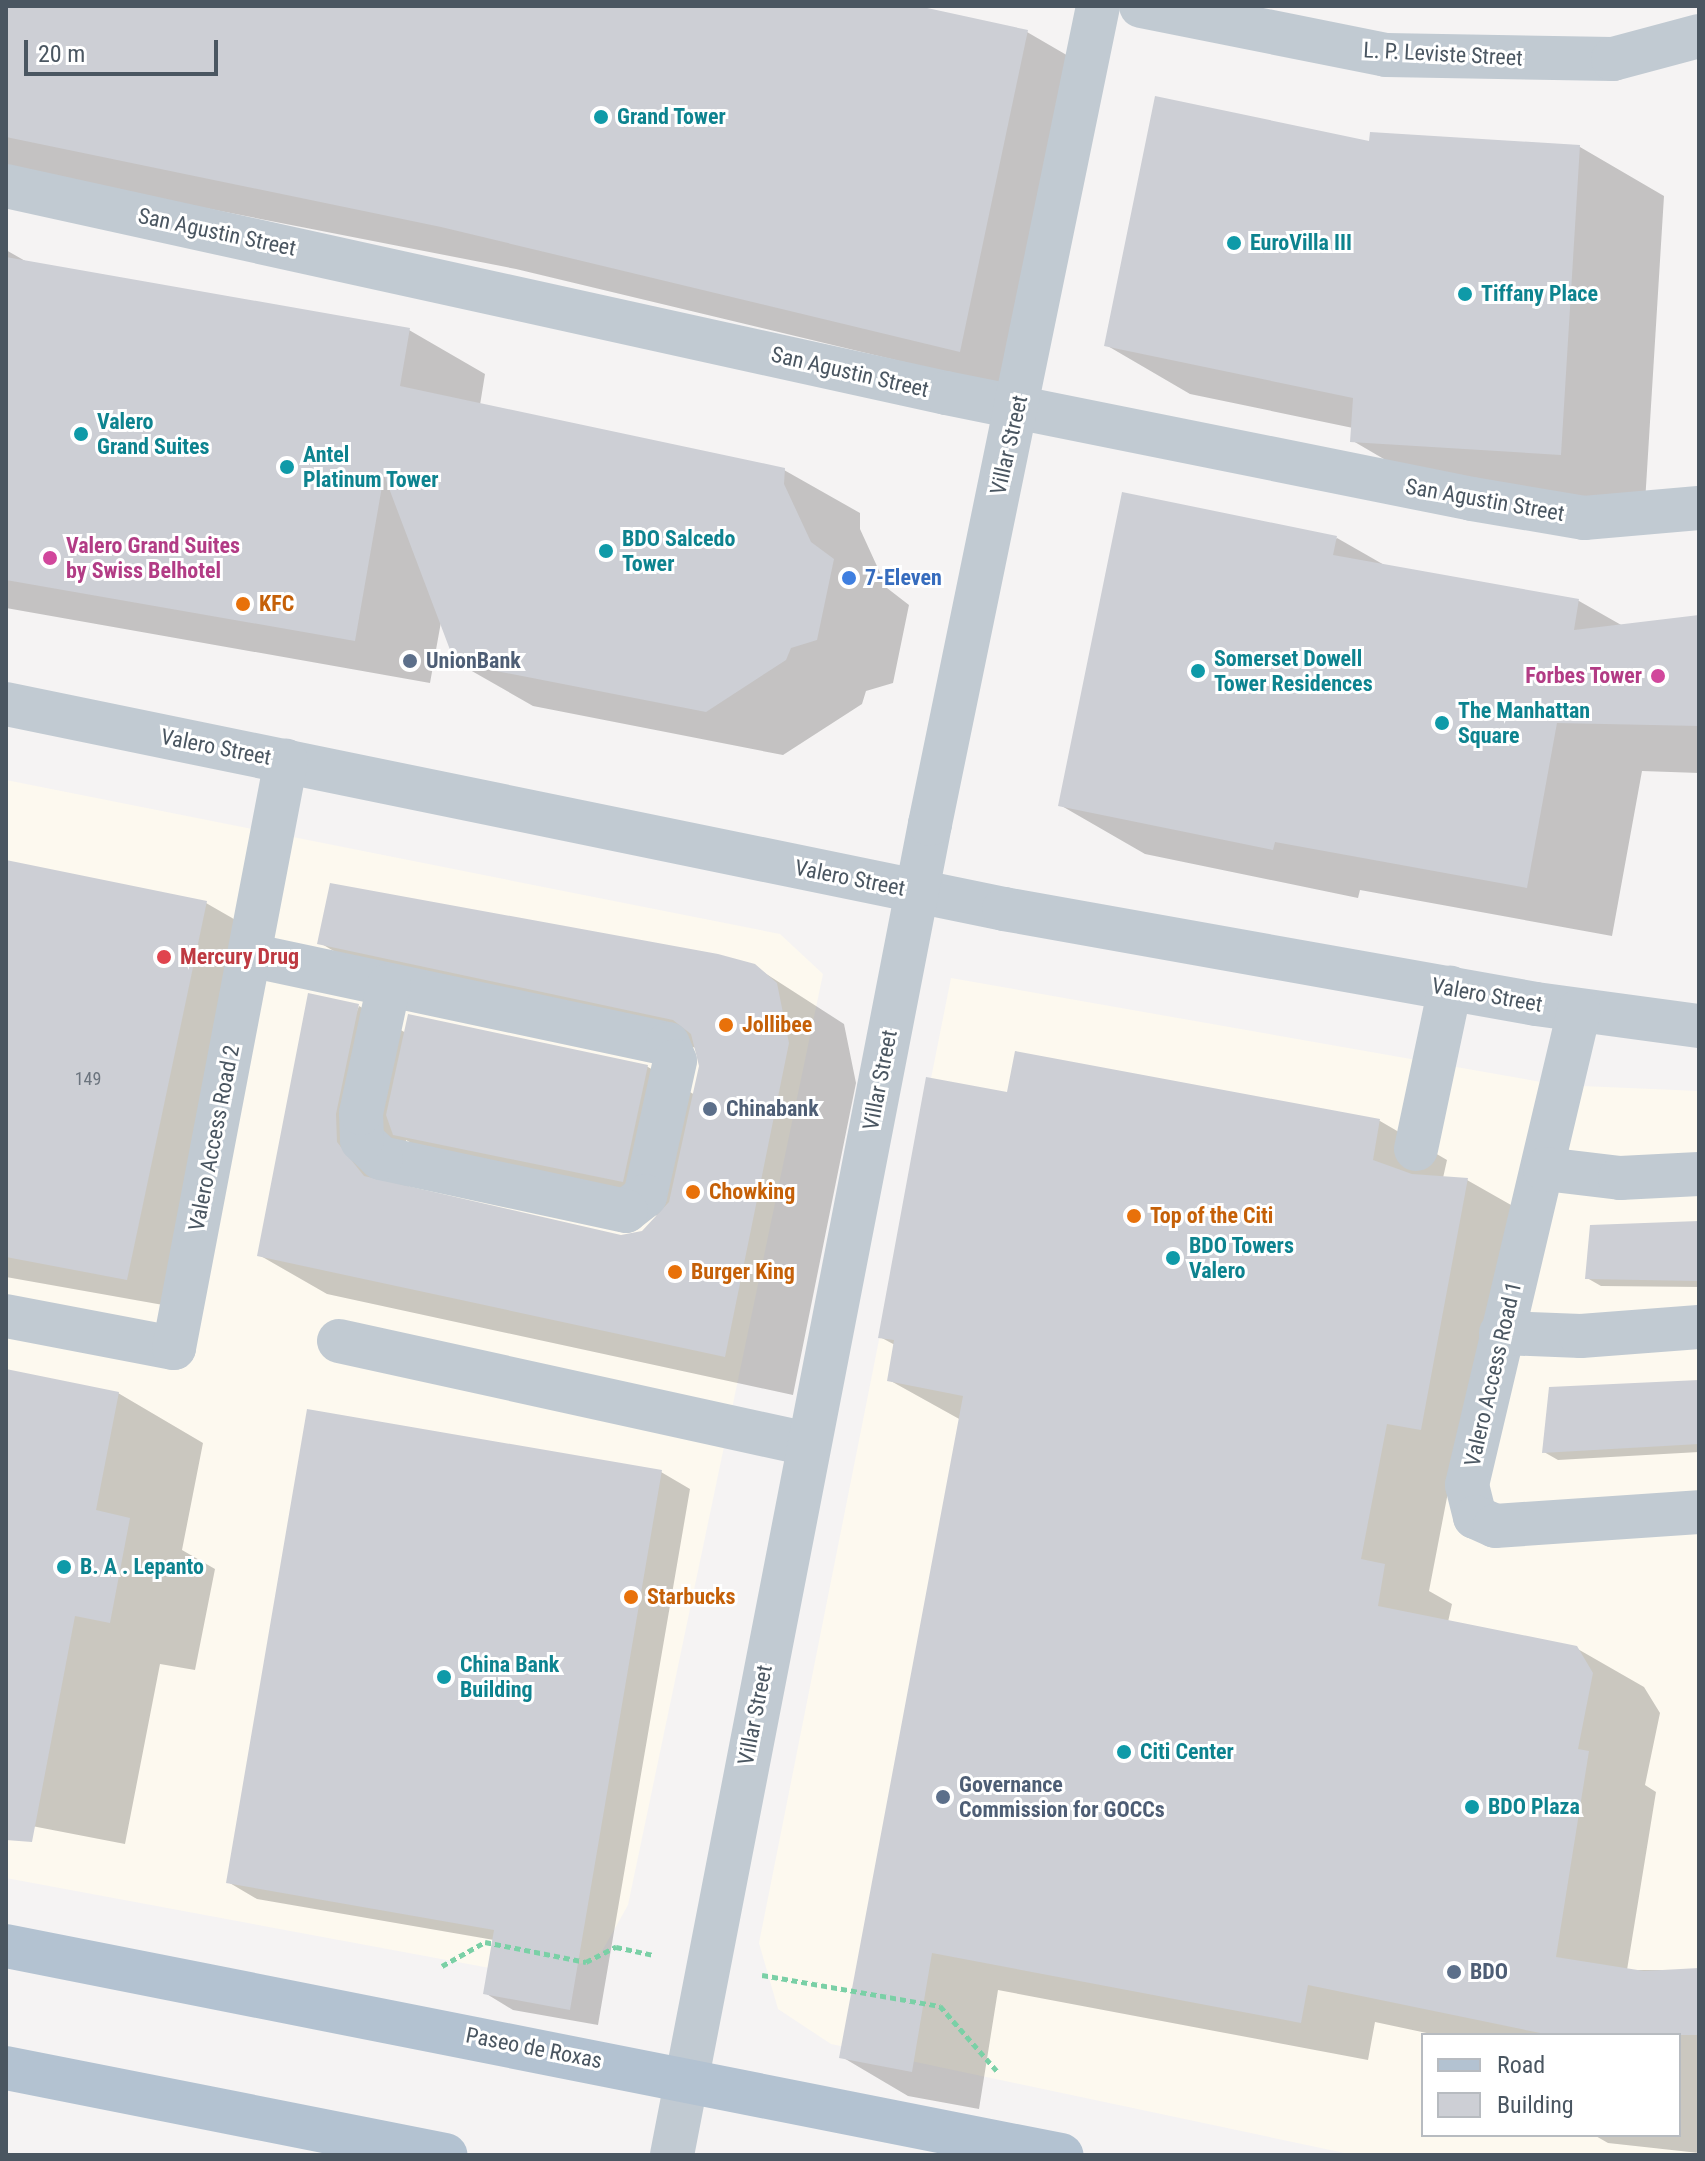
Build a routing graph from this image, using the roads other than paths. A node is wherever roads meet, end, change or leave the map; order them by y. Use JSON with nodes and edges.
{"nodes":[{"id":1,"x":1098,"y":6,"type":"edge"},
{"id":2,"x":1141,"y":6,"type":"edge"},
{"id":3,"x":1699,"y":36,"type":"edge"},
{"id":4,"x":6,"y":186,"type":"edge"},
{"id":5,"x":1017,"y":407,"type":"junction"},
{"id":6,"x":1699,"y":508,"type":"edge"},
{"id":7,"x":6,"y":704,"type":"edge"},
{"id":8,"x":286,"y":761,"type":"junction"},
{"id":9,"x":918,"y":891,"type":"junction"},
{"id":10,"x":249,"y":955,"type":"junction"},
{"id":11,"x":389,"y":985,"type":"junction"},
{"id":12,"x":1450,"y":988,"type":"junction"},
{"id":13,"x":1579,"y":1011,"type":"junction"},
{"id":14,"x":1699,"y":1026,"type":"edge"},
{"id":15,"x":1416,"y":1149,"type":"dead end"},
{"id":16,"x":1545,"y":1169,"type":"junction"},
{"id":17,"x":1699,"y":1174,"type":"edge"},
{"id":18,"x":6,"y":1316,"type":"edge"},
{"id":19,"x":1699,"y":1327,"type":"edge"},
{"id":20,"x":1501,"y":1333,"type":"junction"},
{"id":21,"x":339,"y":1341,"type":"dead end"},
{"id":22,"x":808,"y":1444,"type":"junction"},
{"id":23,"x":1699,"y":1512,"type":"edge"},
{"id":24,"x":6,"y":1946,"type":"edge"},
{"id":25,"x":6,"y":2068,"type":"edge"},
{"id":26,"x":685,"y":2078,"type":"junction"},
{"id":27,"x":445,"y":2155,"type":"edge"},
{"id":28,"x":672,"y":2155,"type":"edge"},
{"id":29,"x":1061,"y":2155,"type":"edge"}],
"edges":[{"from":1,"to":5,"type":"street","name":"Villar Street"},
{"from":2,"to":3,"type":"street","name":"L. P. Leviste Street"},
{"from":4,"to":5,"type":"street","name":"San Agustin Street"},
{"from":5,"to":6,"type":"street","name":"San Agustin Street"},
{"from":5,"to":9,"type":"street","name":"Villar Street"},
{"from":7,"to":8,"type":"street","name":"Valero Street"},
{"from":8,"to":9,"type":"street","name":"Valero Street"},
{"from":8,"to":10,"type":"street","name":"Valero Access Road 2"},
{"from":9,"to":12,"type":"street","name":"Valero Street"},
{"from":9,"to":22,"type":"street","name":"Villar Street"},
{"from":10,"to":11,"type":"street"},
{"from":10,"to":18,"type":"street","name":"Valero Access Road 2"},
{"from":11,"to":11,"type":"street"},
{"from":12,"to":13,"type":"street","name":"Valero Street"},
{"from":12,"to":15,"type":"street"},
{"from":13,"to":14,"type":"street","name":"Valero Street"},
{"from":13,"to":16,"type":"street","name":"Valero Access Road 1"},
{"from":16,"to":17,"type":"street"},
{"from":16,"to":20,"type":"street","name":"Valero Access Road 1"},
{"from":19,"to":20,"type":"street"},
{"from":20,"to":23,"type":"street","name":"Valero Access Road 1"},
{"from":21,"to":22,"type":"street"},
{"from":22,"to":26,"type":"street","name":"Villar Street"},
{"from":24,"to":26,"type":"main road","name":"Paseo de Roxas"},
{"from":25,"to":27,"type":"main road"},
{"from":26,"to":28,"type":"street","name":"Villar Street"},
{"from":26,"to":29,"type":"main road","name":"Paseo de Roxas"}]}
